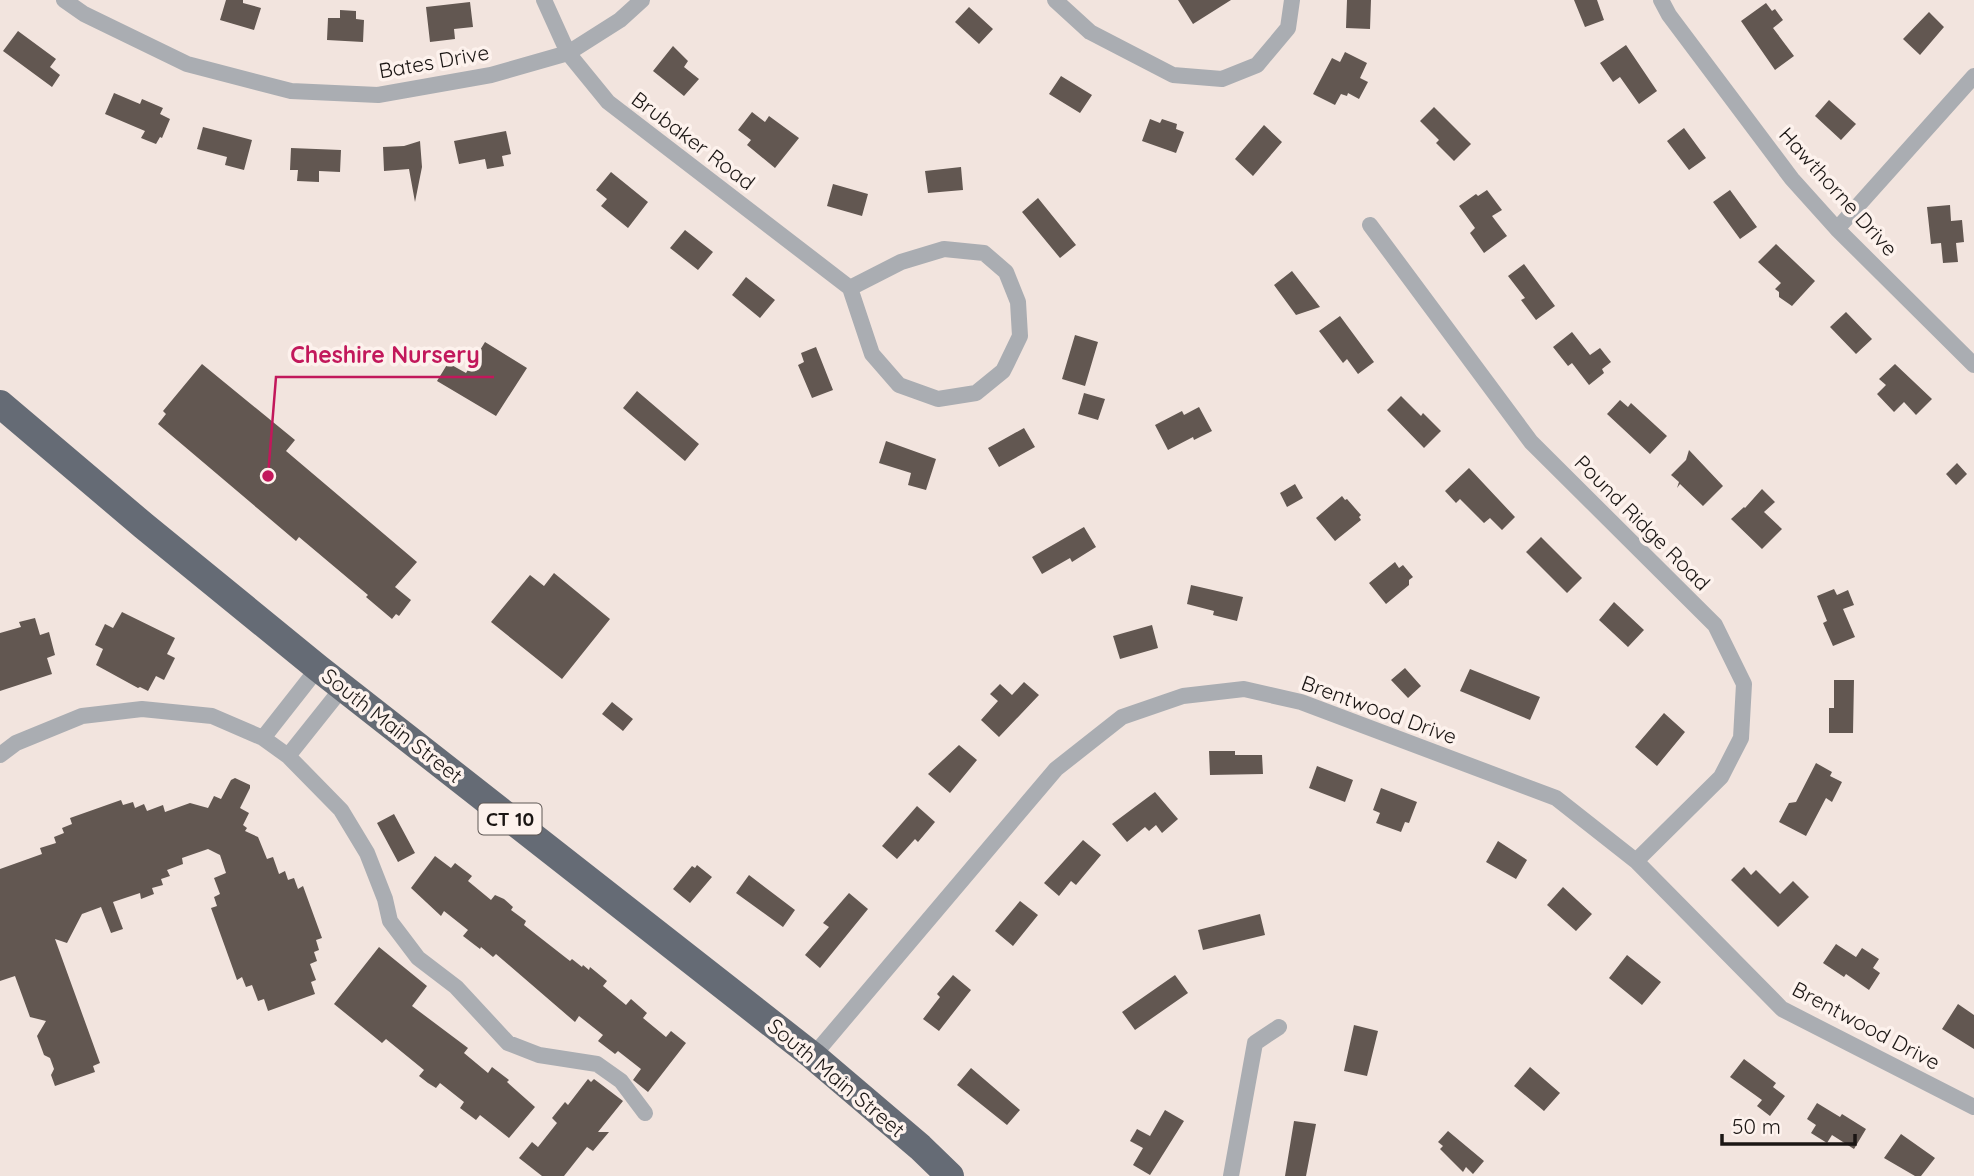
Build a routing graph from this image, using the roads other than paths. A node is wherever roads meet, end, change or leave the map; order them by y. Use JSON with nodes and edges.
{"nodes":[{"id":1,"x":64,"y":0,"type":"edge"},
{"id":2,"x":544,"y":0,"type":"edge"},
{"id":3,"x":642,"y":0,"type":"edge"},
{"id":4,"x":1055,"y":0,"type":"edge"},
{"id":5,"x":1292,"y":0,"type":"edge"},
{"id":6,"x":1661,"y":0,"type":"edge"},
{"id":7,"x":568,"y":53,"type":"junction"},
{"id":8,"x":1974,"y":76,"type":"edge"},
{"id":9,"x":1370,"y":225,"type":"dead end"},
{"id":10,"x":1837,"y":229,"type":"junction"},
{"id":11,"x":850,"y":288,"type":"junction"},
{"id":12,"x":1974,"y":365,"type":"edge"},
{"id":13,"x":0,"y":404,"type":"edge"},
{"id":14,"x":318,"y":668,"type":"junction"},
{"id":15,"x":343,"y":687,"type":"junction"},
{"id":16,"x":263,"y":738,"type":"junction"},
{"id":17,"x":0,"y":755,"type":"edge"},
{"id":18,"x":288,"y":756,"type":"junction"},
{"id":19,"x":1636,"y":861,"type":"junction"},
{"id":20,"x":1279,"y":1027,"type":"dead end"},
{"id":21,"x":813,"y":1056,"type":"junction"},
{"id":22,"x":1974,"y":1107,"type":"edge"},
{"id":23,"x":645,"y":1113,"type":"dead end"},
{"id":24,"x":950,"y":1176,"type":"edge"},
{"id":25,"x":1231,"y":1176,"type":"edge"}],
"edges":[{"from":1,"to":7,"type":"street","name":"Bates Drive"},
{"from":2,"to":7,"type":"street","name":"Brubaker Road"},
{"from":3,"to":7,"type":"street","name":"Bates Drive"},
{"from":4,"to":5,"type":"street"},
{"from":6,"to":10,"type":"street","name":"Hawthorne Drive"},
{"from":7,"to":11,"type":"street","name":"Brubaker Road"},
{"from":8,"to":10,"type":"street"},
{"from":9,"to":19,"type":"street","name":"Pound Ridge Road"},
{"from":10,"to":12,"type":"street","name":"Hawthorne Drive"},
{"from":11,"to":11,"type":"street"},
{"from":13,"to":14,"type":"highway","name":"South Main Street","number":"CT 10"},
{"from":14,"to":15,"type":"highway","name":"South Main Street","number":"CT 10"},
{"from":14,"to":16,"type":"street"},
{"from":15,"to":18,"type":"street"},
{"from":15,"to":21,"type":"highway","name":"South Main Street","number":"CT 10"},
{"from":16,"to":17,"type":"street"},
{"from":16,"to":18,"type":"street"},
{"from":18,"to":23,"type":"street"},
{"from":19,"to":21,"type":"street","name":"Brentwood Drive"},
{"from":19,"to":22,"type":"street","name":"Brentwood Drive"},
{"from":20,"to":25,"type":"street"},
{"from":21,"to":24,"type":"highway","name":"South Main Street","number":"CT 10"}]}
